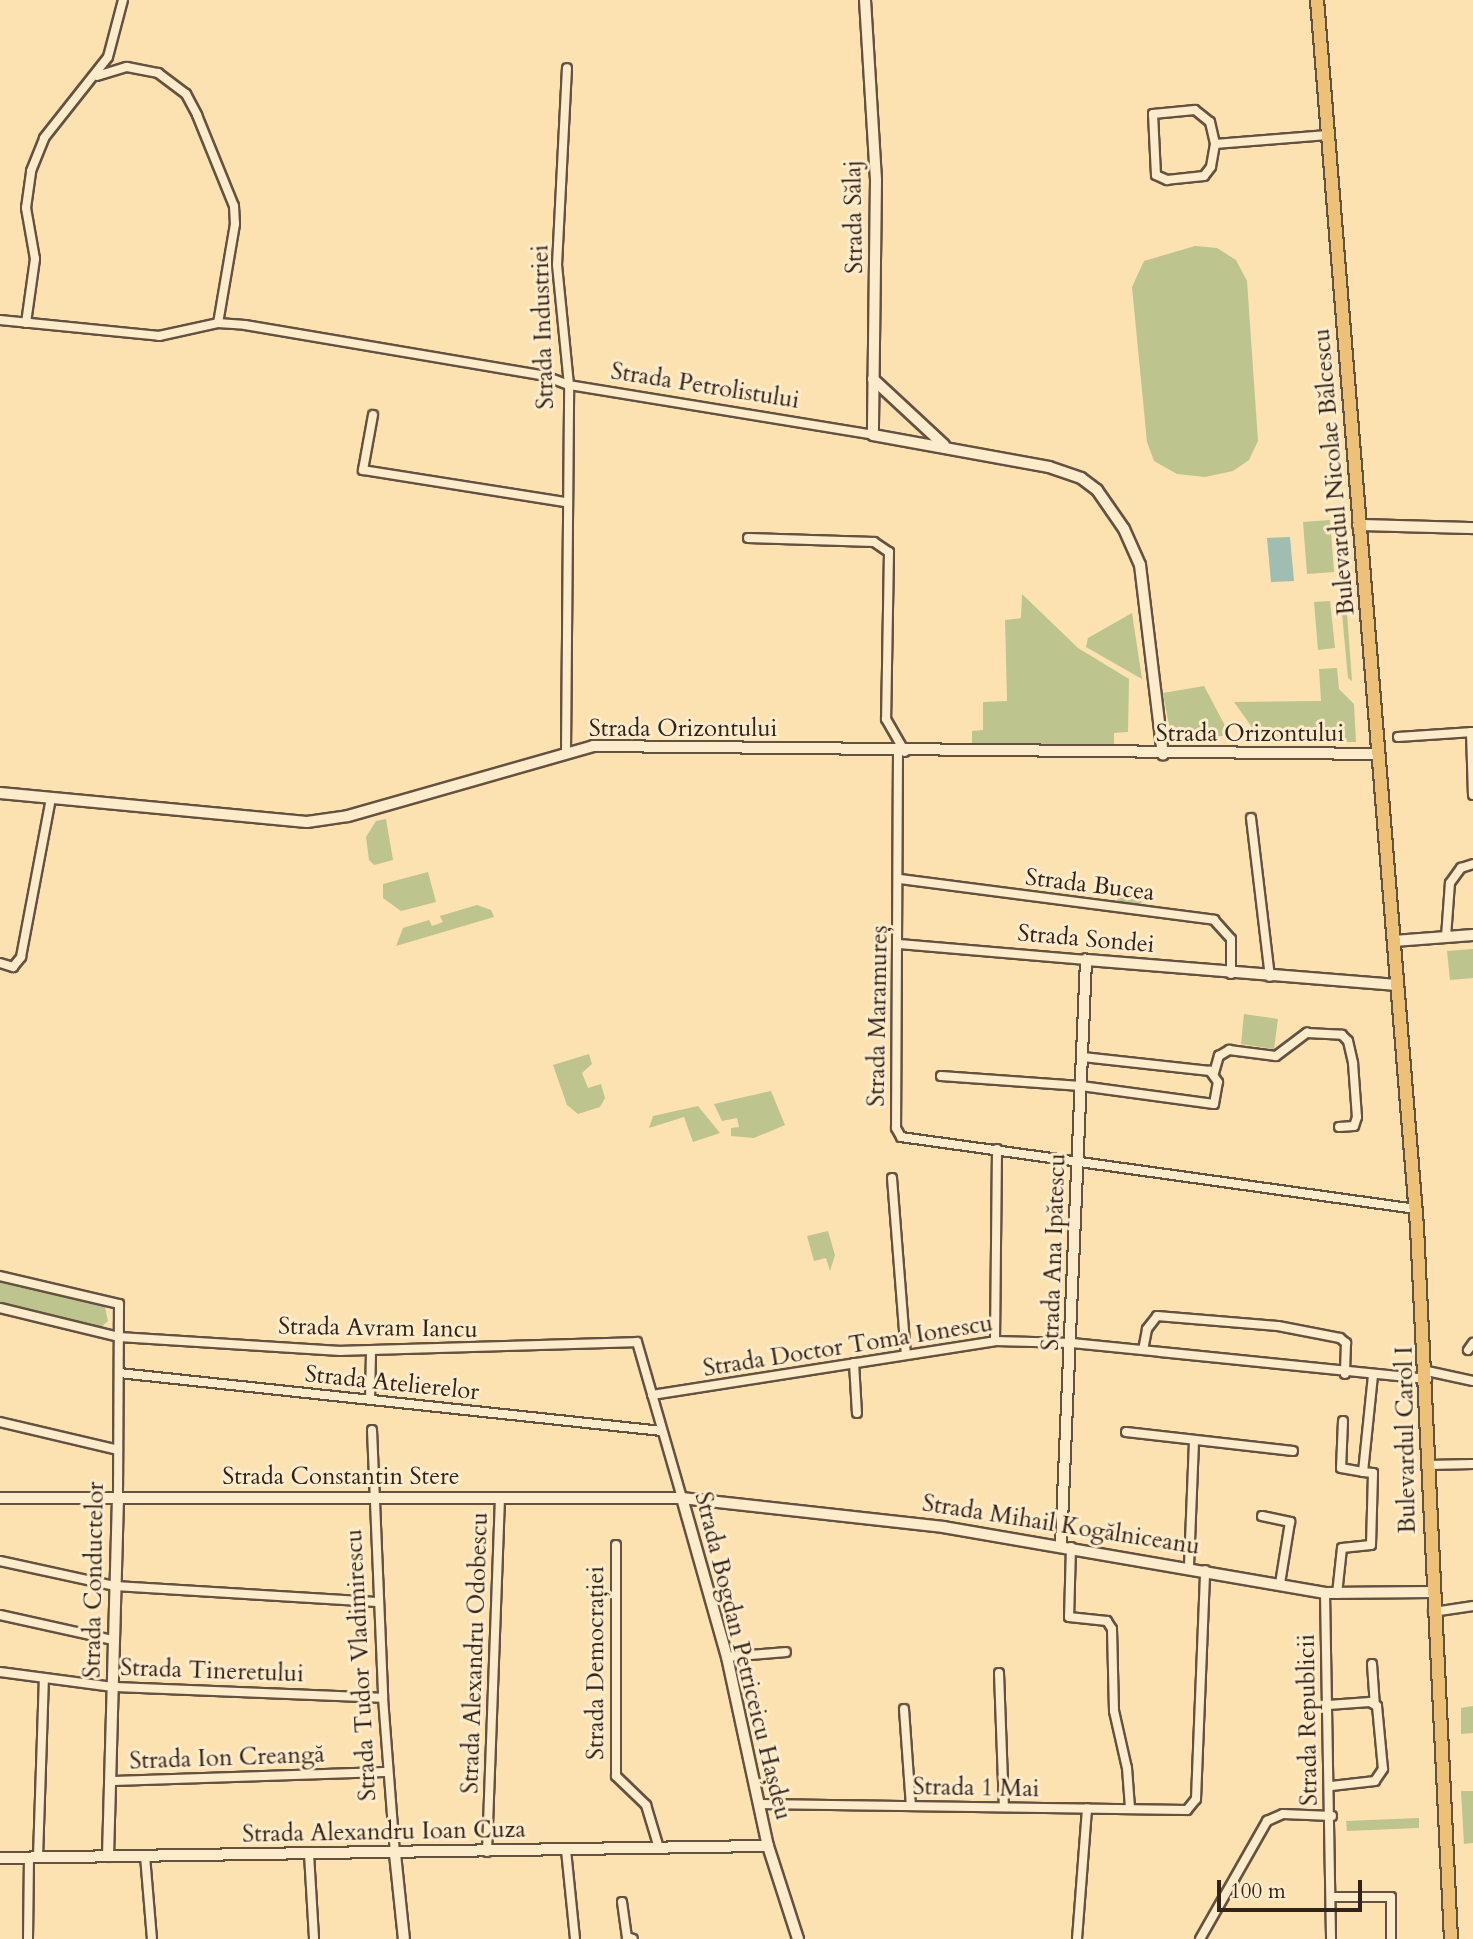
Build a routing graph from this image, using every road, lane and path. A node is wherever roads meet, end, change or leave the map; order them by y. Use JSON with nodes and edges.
{"nodes":[{"id":1,"x":123,"y":0,"type":"edge"},
{"id":2,"x":865,"y":0,"type":"edge"},
{"id":3,"x":1317,"y":0,"type":"edge"},
{"id":4,"x":567,"y":68,"type":"dead end"},
{"id":5,"x":95,"y":77,"type":"junction"},
{"id":6,"x":1328,"y":135,"type":"junction"},
{"id":7,"x":1216,"y":144,"type":"junction"},
{"id":8,"x":0,"y":320,"type":"edge"},
{"id":9,"x":26,"y":323,"type":"junction"},
{"id":10,"x":218,"y":323,"type":"junction"},
{"id":11,"x":873,"y":379,"type":"junction"},
{"id":12,"x":569,"y":385,"type":"junction"},
{"id":13,"x":373,"y":415,"type":"dead end"},
{"id":14,"x":873,"y":435,"type":"junction"},
{"id":15,"x":950,"y":448,"type":"junction"},
{"id":16,"x":565,"y":502,"type":"junction"},
{"id":17,"x":1358,"y":525,"type":"junction"},
{"id":18,"x":1473,"y":528,"type":"edge"},
{"id":19,"x":748,"y":538,"type":"dead end"},
{"id":20,"x":1472,"y":732,"type":"edge"},
{"id":21,"x":1398,"y":737,"type":"dead end"},
{"id":22,"x":566,"y":751,"type":"junction"},
{"id":23,"x":902,"y":752,"type":"junction"},
{"id":24,"x":1377,"y":754,"type":"junction"},
{"id":25,"x":1163,"y":755,"type":"junction"},
{"id":26,"x":0,"y":793,"type":"edge"},
{"id":27,"x":1473,"y":795,"type":"edge"},
{"id":28,"x":51,"y":798,"type":"junction"},
{"id":29,"x":1251,"y":818,"type":"dead end"},
{"id":30,"x":1473,"y":864,"type":"edge"},
{"id":31,"x":900,"y":879,"type":"junction"},
{"id":32,"x":1473,"y":935,"type":"edge"},
{"id":33,"x":1446,"y":937,"type":"junction"},
{"id":34,"x":1394,"y":941,"type":"junction"},
{"id":35,"x":899,"y":944,"type":"junction"},
{"id":36,"x":1086,"y":960,"type":"junction"},
{"id":37,"x":3,"y":964,"type":"edge"},
{"id":38,"x":1231,"y":974,"type":"junction"},
{"id":39,"x":1270,"y":977,"type":"junction"},
{"id":40,"x":1398,"y":985,"type":"junction"},
{"id":41,"x":1083,"y":1057,"type":"junction"},
{"id":42,"x":1214,"y":1073,"type":"junction"},
{"id":43,"x":942,"y":1076,"type":"dead end"},
{"id":44,"x":1081,"y":1086,"type":"junction"},
{"id":45,"x":1339,"y":1127,"type":"dead end"},
{"id":46,"x":997,"y":1149,"type":"junction"},
{"id":47,"x":1079,"y":1160,"type":"junction"},
{"id":48,"x":892,"y":1178,"type":"dead end"},
{"id":49,"x":1416,"y":1209,"type":"junction"},
{"id":50,"x":0,"y":1276,"type":"edge"},
{"id":51,"x":0,"y":1308,"type":"edge"},
{"id":52,"x":119,"y":1337,"type":"junction"},
{"id":53,"x":995,"y":1341,"type":"junction"},
{"id":54,"x":637,"y":1342,"type":"joint"},
{"id":55,"x":1072,"y":1343,"type":"junction"},
{"id":56,"x":1143,"y":1350,"type":"junction"},
{"id":57,"x":371,"y":1352,"type":"junction"},
{"id":58,"x":906,"y":1354,"type":"junction"},
{"id":59,"x":854,"y":1363,"type":"junction"},
{"id":60,"x":119,"y":1373,"type":"junction"},
{"id":61,"x":1345,"y":1374,"type":"junction"},
{"id":62,"x":1427,"y":1375,"type":"junction"},
{"id":63,"x":1373,"y":1376,"type":"junction"},
{"id":64,"x":1473,"y":1381,"type":"edge"},
{"id":65,"x":652,"y":1395,"type":"junction"},
{"id":66,"x":370,"y":1400,"type":"junction"},
{"id":67,"x":857,"y":1413,"type":"dead end"},
{"id":68,"x":1343,"y":1421,"type":"dead end"},
{"id":69,"x":0,"y":1422,"type":"edge"},
{"id":70,"x":372,"y":1430,"type":"dead end"},
{"id":71,"x":662,"y":1431,"type":"junction"},
{"id":72,"x":1126,"y":1432,"type":"dead end"},
{"id":73,"x":1194,"y":1441,"type":"junction"},
{"id":74,"x":118,"y":1450,"type":"junction"},
{"id":75,"x":1293,"y":1451,"type":"dead end"},
{"id":76,"x":1473,"y":1464,"type":"edge"},
{"id":77,"x":1428,"y":1465,"type":"junction"},
{"id":78,"x":1363,"y":1472,"type":"junction"},
{"id":79,"x":118,"y":1497,"type":"junction"},
{"id":80,"x":499,"y":1497,"type":"junction"},
{"id":81,"x":0,"y":1498,"type":"edge"},
{"id":82,"x":682,"y":1498,"type":"junction"},
{"id":83,"x":373,"y":1499,"type":"junction"},
{"id":84,"x":1262,"y":1516,"type":"dead end"},
{"id":85,"x":616,"y":1545,"type":"dead end"},
{"id":86,"x":1066,"y":1546,"type":"junction"},
{"id":87,"x":0,"y":1561,"type":"edge"},
{"id":88,"x":1189,"y":1566,"type":"junction"},
{"id":89,"x":1205,"y":1569,"type":"junction"},
{"id":90,"x":1280,"y":1584,"type":"junction"},
{"id":91,"x":115,"y":1586,"type":"junction"},
{"id":92,"x":1432,"y":1592,"type":"junction"},
{"id":93,"x":1325,"y":1593,"type":"junction"},
{"id":94,"x":1338,"y":1594,"type":"junction"},
{"id":95,"x":377,"y":1602,"type":"junction"},
{"id":96,"x":1473,"y":1606,"type":"edge"},
{"id":97,"x":1433,"y":1612,"type":"junction"},
{"id":98,"x":0,"y":1615,"type":"edge"},
{"id":99,"x":113,"y":1640,"type":"junction"},
{"id":100,"x":786,"y":1653,"type":"dead end"},
{"id":101,"x":727,"y":1657,"type":"junction"},
{"id":102,"x":1372,"y":1664,"type":"dead end"},
{"id":103,"x":0,"y":1672,"type":"edge"},
{"id":104,"x":999,"y":1673,"type":"dead end"},
{"id":105,"x":44,"y":1678,"type":"junction"},
{"id":106,"x":113,"y":1687,"type":"junction"},
{"id":107,"x":383,"y":1698,"type":"junction"},
{"id":108,"x":1375,"y":1703,"type":"junction"},
{"id":109,"x":1328,"y":1705,"type":"junction"},
{"id":110,"x":904,"y":1709,"type":"dead end"},
{"id":111,"x":388,"y":1772,"type":"junction"},
{"id":112,"x":110,"y":1781,"type":"junction"},
{"id":113,"x":1331,"y":1786,"type":"junction"},
{"id":114,"x":760,"y":1804,"type":"junction"},
{"id":115,"x":911,"y":1806,"type":"junction"},
{"id":116,"x":1004,"y":1807,"type":"junction"},
{"id":117,"x":1087,"y":1808,"type":"junction"},
{"id":118,"x":1130,"y":1808,"type":"junction"},
{"id":119,"x":1332,"y":1816,"type":"junction"},
{"id":120,"x":768,"y":1846,"type":"junction"},
{"id":121,"x":659,"y":1848,"type":"junction"},
{"id":122,"x":566,"y":1850,"type":"junction"},
{"id":123,"x":487,"y":1852,"type":"junction"},
{"id":124,"x":309,"y":1854,"type":"junction"},
{"id":125,"x":395,"y":1854,"type":"junction"},
{"id":126,"x":108,"y":1856,"type":"junction"},
{"id":127,"x":145,"y":1856,"type":"junction"},
{"id":128,"x":33,"y":1857,"type":"junction"},
{"id":129,"x":0,"y":1858,"type":"edge"},
{"id":130,"x":1331,"y":1897,"type":"junction"},
{"id":131,"x":622,"y":1902,"type":"dead end"},
{"id":132,"x":28,"y":1939,"type":"edge"},
{"id":133,"x":152,"y":1939,"type":"edge"},
{"id":134,"x":314,"y":1939,"type":"edge"},
{"id":135,"x":404,"y":1939,"type":"edge"},
{"id":136,"x":575,"y":1939,"type":"edge"},
{"id":137,"x":633,"y":1939,"type":"edge"},
{"id":138,"x":798,"y":1939,"type":"edge"},
{"id":139,"x":1077,"y":1939,"type":"edge"},
{"id":140,"x":1200,"y":1939,"type":"edge"},
{"id":141,"x":1331,"y":1939,"type":"edge"},
{"id":142,"x":1391,"y":1939,"type":"edge"},
{"id":143,"x":1451,"y":1939,"type":"edge"}],
"edges":[{"from":1,"to":5,"type":"street"},
{"from":2,"to":11,"type":"street","name":"Strada Sălaj"},
{"from":3,"to":6,"type":"main road","name":"Bulevardul Nicolae Bălcescu"},
{"from":4,"to":12,"type":"street","name":"Strada Industriei"},
{"from":5,"to":9,"type":"street"},
{"from":5,"to":10,"type":"street"},
{"from":6,"to":7,"type":"street"},
{"from":6,"to":17,"type":"main road","name":"Bulevardul Nicolae Bălcescu"},
{"from":7,"to":7,"type":"street"},
{"from":8,"to":9,"type":"street","name":"Strada Petrolistului"},
{"from":9,"to":10,"type":"street","name":"Strada Petrolistului"},
{"from":10,"to":12,"type":"street","name":"Strada Petrolistului"},
{"from":11,"to":14,"type":"street","name":"Strada Sălaj"},
{"from":11,"to":15,"type":"street"},
{"from":12,"to":14,"type":"street","name":"Strada Petrolistului"},
{"from":12,"to":16,"type":"street","name":"Strada Industriei"},
{"from":13,"to":16,"type":"street"},
{"from":14,"to":15,"type":"street","name":"Strada Petrolistului"},
{"from":15,"to":25,"type":"street","name":"Strada Petrolistului"},
{"from":16,"to":22,"type":"street","name":"Strada Industriei"},
{"from":17,"to":18,"type":"street"},
{"from":17,"to":24,"type":"main road","name":"Bulevardul Nicolae Bălcescu"},
{"from":19,"to":23,"type":"street"},
{"from":20,"to":21,"type":"street"},
{"from":20,"to":27,"type":"street"},
{"from":22,"to":23,"type":"street","name":"Strada Orizontului"},
{"from":22,"to":28,"type":"street","name":"Strada Orizontului"},
{"from":23,"to":25,"type":"street","name":"Strada Orizontului"},
{"from":23,"to":31,"type":"street","name":"Strada Maramureș"},
{"from":24,"to":25,"type":"street","name":"Strada Orizontului"},
{"from":24,"to":34,"type":"main road","name":"Bulevardul Nicolae Bălcescu"},
{"from":26,"to":28,"type":"street","name":"Strada Orizontului"},
{"from":28,"to":37,"type":"street"},
{"from":29,"to":39,"type":"street"},
{"from":30,"to":33,"type":"street"},
{"from":31,"to":35,"type":"street","name":"Strada Maramureș"},
{"from":31,"to":38,"type":"street","name":"Strada Bucea"},
{"from":32,"to":33,"type":"street"},
{"from":33,"to":34,"type":"street"},
{"from":34,"to":40,"type":"main road","name":"Bulevardul Carol I"},
{"from":35,"to":36,"type":"street","name":"Strada Sondei"},
{"from":35,"to":46,"type":"street","name":"Strada Maramureș"},
{"from":36,"to":38,"type":"street","name":"Strada Sondei"},
{"from":36,"to":41,"type":"street","name":"Strada Ana Ipătescu"},
{"from":38,"to":39,"type":"street","name":"Strada Sondei"},
{"from":39,"to":40,"type":"street","name":"Strada Sondei"},
{"from":40,"to":49,"type":"main road","name":"Bulevardul Carol I"},
{"from":41,"to":42,"type":"street"},
{"from":41,"to":44,"type":"street","name":"Strada Ana Ipătescu"},
{"from":42,"to":44,"type":"street"},
{"from":42,"to":45,"type":"street"},
{"from":43,"to":44,"type":"street"},
{"from":44,"to":47,"type":"street","name":"Strada Ana Ipătescu"},
{"from":46,"to":47,"type":"street","name":"Strada Maramureș"},
{"from":46,"to":53,"type":"street"},
{"from":47,"to":49,"type":"street","name":"Strada Maramureș"},
{"from":47,"to":55,"type":"street","name":"Strada Ana Ipătescu"},
{"from":48,"to":58,"type":"street"},
{"from":49,"to":62,"type":"main road","name":"Bulevardul Carol I"},
{"from":50,"to":52,"type":"street","name":"Strada Conductelor"},
{"from":51,"to":52,"type":"street","name":"Strada Avram Iancu"},
{"from":52,"to":57,"type":"street","name":"Strada Avram Iancu"},
{"from":52,"to":60,"type":"street","name":"Strada Conductelor"},
{"from":53,"to":55,"type":"street","name":"Strada Doctor Toma Ionescu"},
{"from":53,"to":58,"type":"street","name":"Strada Doctor Toma Ionescu"},
{"from":54,"to":57,"type":"street","name":"Strada Avram Iancu"},
{"from":54,"to":65,"type":"street","name":"Strada Bogdan Petriceicu Hașdeu"},
{"from":55,"to":56,"type":"street","name":"Strada Doctor Toma Ionescu"},
{"from":55,"to":86,"type":"street","name":"Strada Ana Ipătescu"},
{"from":56,"to":61,"type":"street","name":"Strada Doctor Toma Ionescu"},
{"from":56,"to":61,"type":"street"},
{"from":57,"to":66,"type":"street"},
{"from":58,"to":59,"type":"street","name":"Strada Doctor Toma Ionescu"},
{"from":59,"to":65,"type":"street","name":"Strada Doctor Toma Ionescu"},
{"from":59,"to":67,"type":"street"},
{"from":60,"to":66,"type":"street","name":"Strada Atelierelor"},
{"from":60,"to":74,"type":"street","name":"Strada Conductelor"},
{"from":61,"to":63,"type":"street","name":"Strada Doctor Toma Ionescu"},
{"from":62,"to":63,"type":"street","name":"Strada Doctor Toma Ionescu"},
{"from":62,"to":64,"type":"street","name":"Strada Doctor Toma Ionescu"},
{"from":62,"to":77,"type":"main road","name":"Bulevardul Carol I"},
{"from":63,"to":78,"type":"street"},
{"from":65,"to":71,"type":"street","name":"Strada Bogdan Petriceicu Hașdeu"},
{"from":66,"to":71,"type":"street","name":"Strada Atelierelor"},
{"from":68,"to":78,"type":"street"},
{"from":69,"to":74,"type":"street"},
{"from":70,"to":83,"type":"street","name":"Strada Tudor Vladimirescu"},
{"from":71,"to":82,"type":"street","name":"Strada Bogdan Petriceicu Hașdeu"},
{"from":72,"to":73,"type":"street"},
{"from":73,"to":75,"type":"street"},
{"from":73,"to":88,"type":"street"},
{"from":74,"to":79,"type":"street","name":"Strada Conductelor"},
{"from":76,"to":77,"type":"street"},
{"from":77,"to":92,"type":"main road","name":"Bulevardul Carol I"},
{"from":78,"to":94,"type":"street"},
{"from":79,"to":81,"type":"street","name":"Strada Constantin Stere"},
{"from":79,"to":83,"type":"street","name":"Strada Constantin Stere"},
{"from":79,"to":91,"type":"street","name":"Strada Conductelor"},
{"from":80,"to":82,"type":"street","name":"Strada Constantin Stere"},
{"from":80,"to":83,"type":"street","name":"Strada Constantin Stere"},
{"from":80,"to":123,"type":"street","name":"Strada Alexandru Odobescu"},
{"from":82,"to":86,"type":"street","name":"Strada Mihail Kogălniceanu"},
{"from":82,"to":101,"type":"street","name":"Strada Bogdan Petriceicu Hașdeu"},
{"from":83,"to":95,"type":"street","name":"Strada Tudor Vladimirescu"},
{"from":84,"to":90,"type":"street"},
{"from":85,"to":121,"type":"street","name":"Strada Democrației"},
{"from":86,"to":88,"type":"street","name":"Strada Mihail Kogălniceanu"},
{"from":86,"to":118,"type":"street"},
{"from":87,"to":91,"type":"street"},
{"from":88,"to":89,"type":"street","name":"Strada Mihail Kogălniceanu"},
{"from":89,"to":90,"type":"street","name":"Strada Mihail Kogălniceanu"},
{"from":89,"to":118,"type":"street","name":"Strada 1 Mai"},
{"from":90,"to":93,"type":"street","name":"Strada Mihail Kogălniceanu"},
{"from":91,"to":95,"type":"street"},
{"from":91,"to":99,"type":"street","name":"Strada Conductelor"},
{"from":92,"to":94,"type":"street","name":"Strada Mihail Kogălniceanu"},
{"from":92,"to":97,"type":"main road","name":"Bulevardul Carol I"},
{"from":93,"to":94,"type":"street","name":"Strada Mihail Kogălniceanu"},
{"from":93,"to":109,"type":"street","name":"Strada Republicii"},
{"from":95,"to":107,"type":"street","name":"Strada Tudor Vladimirescu"},
{"from":96,"to":97,"type":"street"},
{"from":97,"to":143,"type":"main road","name":"Bulevardul Carol I"},
{"from":98,"to":99,"type":"street"},
{"from":99,"to":106,"type":"street","name":"Strada Conductelor"},
{"from":100,"to":101,"type":"street"},
{"from":101,"to":114,"type":"street","name":"Strada Bogdan Petriceicu Hașdeu"},
{"from":102,"to":108,"type":"street"},
{"from":103,"to":105,"type":"street","name":"Strada Tineretului"},
{"from":104,"to":116,"type":"street"},
{"from":105,"to":106,"type":"street","name":"Strada Tineretului"},
{"from":105,"to":128,"type":"street"},
{"from":106,"to":107,"type":"street","name":"Strada Tineretului"},
{"from":106,"to":112,"type":"street","name":"Strada Conductelor"},
{"from":107,"to":111,"type":"street","name":"Strada Tudor Vladimirescu"},
{"from":108,"to":109,"type":"street"},
{"from":108,"to":113,"type":"street"},
{"from":109,"to":113,"type":"street","name":"Strada Republicii"},
{"from":110,"to":115,"type":"street"},
{"from":111,"to":112,"type":"street","name":"Strada Ion Creangă"},
{"from":111,"to":125,"type":"street","name":"Strada Tudor Vladimirescu"},
{"from":112,"to":126,"type":"street","name":"Strada Conductelor"},
{"from":113,"to":119,"type":"street","name":"Strada Republicii"},
{"from":114,"to":115,"type":"street","name":"Strada 1 Mai"},
{"from":114,"to":120,"type":"street","name":"Strada Bogdan Petriceicu Hașdeu"},
{"from":115,"to":116,"type":"street","name":"Strada 1 Mai"},
{"from":116,"to":117,"type":"street","name":"Strada 1 Mai"},
{"from":117,"to":118,"type":"street","name":"Strada 1 Mai"},
{"from":117,"to":139,"type":"street"},
{"from":119,"to":130,"type":"street"},
{"from":119,"to":140,"type":"street","name":"Strada Republicii"},
{"from":120,"to":121,"type":"street","name":"Strada Alexandru Ioan Cuza"},
{"from":120,"to":138,"type":"street","name":"Strada Bogdan Petriceicu Hașdeu"},
{"from":121,"to":122,"type":"street","name":"Strada Alexandru Ioan Cuza"},
{"from":122,"to":123,"type":"street","name":"Strada Alexandru Ioan Cuza"},
{"from":122,"to":136,"type":"street"},
{"from":123,"to":125,"type":"street","name":"Strada Alexandru Ioan Cuza"},
{"from":124,"to":125,"type":"street","name":"Strada Alexandru Ioan Cuza"},
{"from":124,"to":127,"type":"street","name":"Strada Alexandru Ioan Cuza"},
{"from":124,"to":134,"type":"street"},
{"from":125,"to":135,"type":"street","name":"Strada Tudor Vladimirescu"},
{"from":126,"to":127,"type":"street","name":"Strada Alexandru Ioan Cuza"},
{"from":126,"to":128,"type":"street","name":"Strada Alexandru Ioan Cuza"},
{"from":127,"to":133,"type":"street"},
{"from":128,"to":129,"type":"street","name":"Strada Alexandru Ioan Cuza"},
{"from":128,"to":132,"type":"street"},
{"from":130,"to":141,"type":"street"},
{"from":130,"to":142,"type":"street"},
{"from":131,"to":137,"type":"street"}]}
